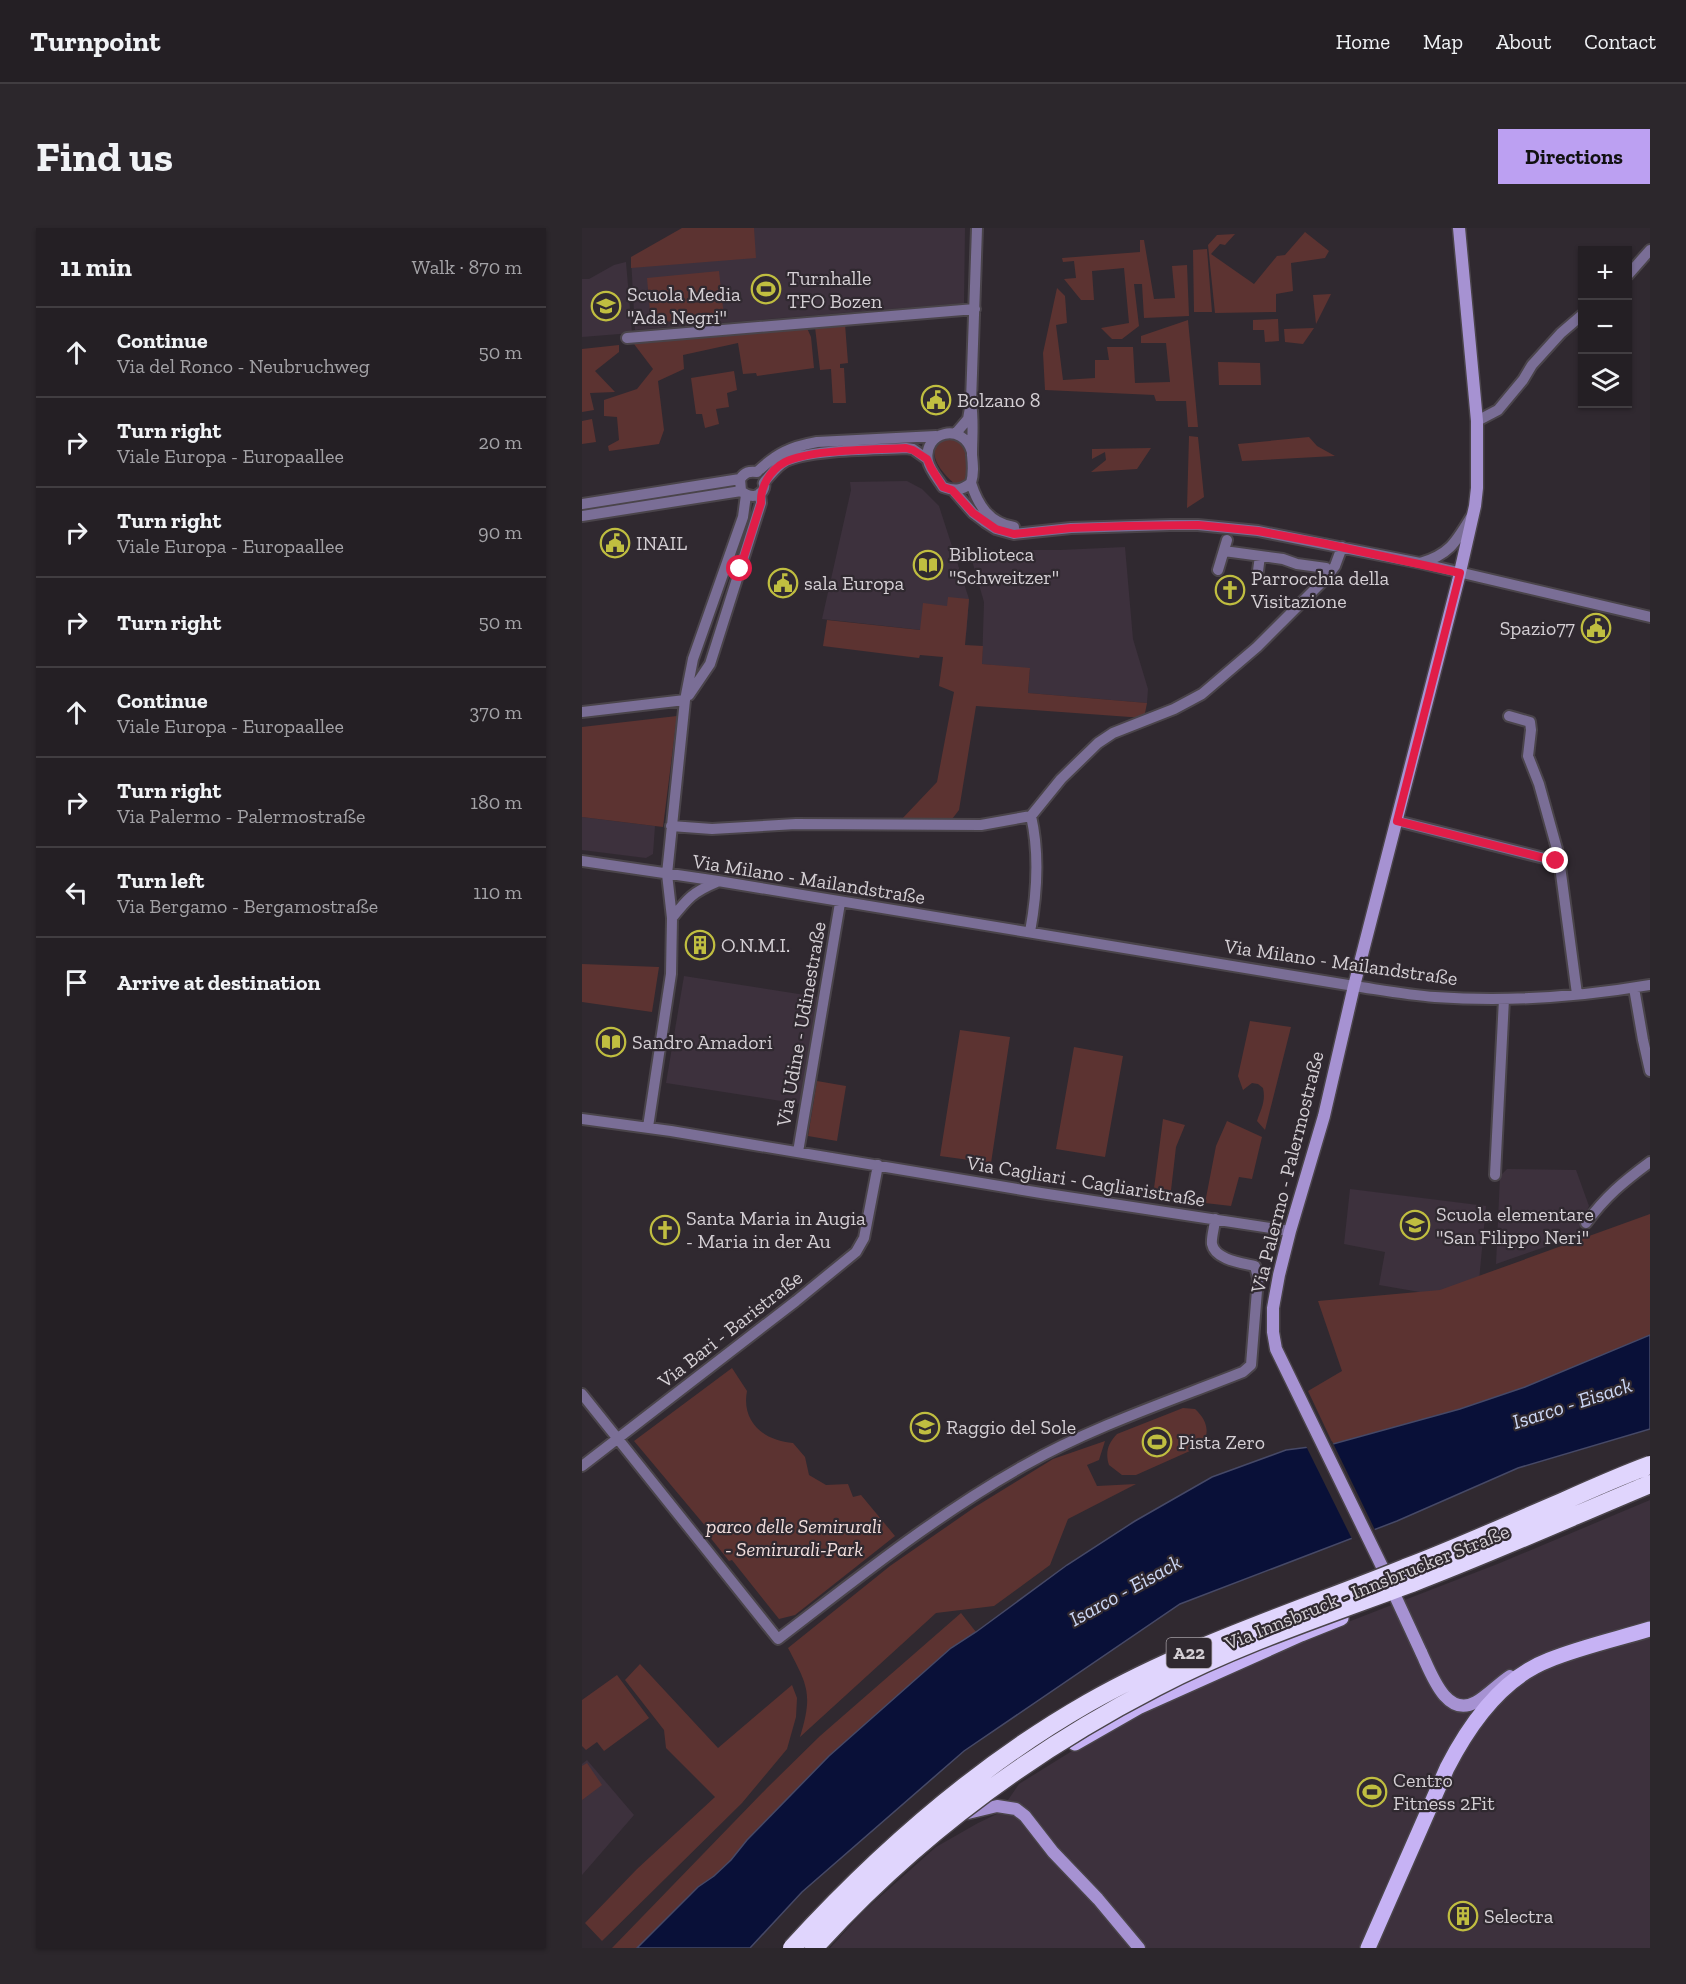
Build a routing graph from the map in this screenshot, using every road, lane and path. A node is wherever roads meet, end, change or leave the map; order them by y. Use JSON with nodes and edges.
{"nodes":[{"id":1,"x":977,"y":228,"type":"edge"},
{"id":2,"x":1459,"y":228,"type":"edge"},
{"id":3,"x":1650,"y":250,"type":"edge"},
{"id":4,"x":1632,"y":271,"type":"edge"},
{"id":5,"x":975,"y":309,"type":"junction"},
{"id":6,"x":1578,"y":318,"type":"edge"},
{"id":7,"x":627,"y":338,"type":"dead end"},
{"id":8,"x":971,"y":402,"type":"junction"},
{"id":9,"x":1477,"y":421,"type":"junction"},
{"id":10,"x":956,"y":433,"type":"junction"},
{"id":11,"x":936,"y":436,"type":"junction"},
{"id":12,"x":971,"y":448,"type":"junction"},
{"id":13,"x":927,"y":459,"type":"junction"},
{"id":14,"x":757,"y":472,"type":"junction"},
{"id":15,"x":764,"y":482,"type":"junction"},
{"id":16,"x":970,"y":483,"type":"junction"},
{"id":17,"x":742,"y":488,"type":"junction"},
{"id":18,"x":952,"y":490,"type":"junction"},
{"id":19,"x":760,"y":493,"type":"junction"},
{"id":20,"x":582,"y":504,"type":"edge"},
{"id":21,"x":1473,"y":515,"type":"junction"},
{"id":22,"x":582,"y":516,"type":"edge"},
{"id":23,"x":1035,"y":530,"type":"junction"},
{"id":24,"x":1342,"y":547,"type":"junction"},
{"id":25,"x":1260,"y":556,"type":"junction"},
{"id":26,"x":1420,"y":564,"type":"junction"},
{"id":27,"x":1326,"y":568,"type":"dead end"},
{"id":28,"x":1218,"y":570,"type":"dead end"},
{"id":29,"x":1258,"y":571,"type":"dead end"},
{"id":30,"x":1460,"y":573,"type":"junction"},
{"id":31,"x":1650,"y":617,"type":"edge"},
{"id":32,"x":700,"y":642,"type":"junction"},
{"id":33,"x":711,"y":660,"type":"junction"},
{"id":34,"x":692,"y":669,"type":"junction"},
{"id":35,"x":685,"y":700,"type":"junction"},
{"id":36,"x":582,"y":712,"type":"edge"},
{"id":37,"x":1509,"y":716,"type":"dead end"},
{"id":38,"x":1031,"y":816,"type":"junction"},
{"id":39,"x":1397,"y":821,"type":"junction"},
{"id":40,"x":671,"y":826,"type":"junction"},
{"id":41,"x":582,"y":861,"type":"edge"},
{"id":42,"x":1556,"y":861,"type":"junction"},
{"id":43,"x":667,"y":874,"type":"junction"},
{"id":44,"x":718,"y":881,"type":"junction"},
{"id":45,"x":840,"y":903,"type":"junction"},
{"id":46,"x":672,"y":918,"type":"junction"},
{"id":47,"x":1030,"y":932,"type":"junction"},
{"id":48,"x":1650,"y":985,"type":"edge"},
{"id":49,"x":1353,"y":986,"type":"junction"},
{"id":50,"x":1634,"y":988,"type":"junction"},
{"id":51,"x":1577,"y":994,"type":"junction"},
{"id":52,"x":1504,"y":999,"type":"junction"},
{"id":53,"x":1650,"y":1071,"type":"edge"},
{"id":54,"x":582,"y":1119,"type":"edge"},
{"id":55,"x":648,"y":1127,"type":"junction"},
{"id":56,"x":798,"y":1152,"type":"junction"},
{"id":57,"x":1650,"y":1162,"type":"edge"},
{"id":58,"x":878,"y":1165,"type":"junction"},
{"id":59,"x":1495,"y":1175,"type":"dead end"},
{"id":60,"x":1215,"y":1219,"type":"junction"},
{"id":61,"x":1586,"y":1223,"type":"dead end"},
{"id":62,"x":1290,"y":1231,"type":"junction"},
{"id":63,"x":582,"y":1394,"type":"edge"},
{"id":64,"x":617,"y":1438,"type":"junction"},
{"id":65,"x":1650,"y":1465,"type":"edge"},
{"id":66,"x":582,"y":1466,"type":"edge"},
{"id":67,"x":1650,"y":1484,"type":"edge"},
{"id":68,"x":1650,"y":1493,"type":"edge"},
{"id":69,"x":1514,"y":1548,"type":"junction"},
{"id":70,"x":1386,"y":1582,"type":"junction"},
{"id":71,"x":1650,"y":1629,"type":"edge"},
{"id":72,"x":1301,"y":1634,"type":"junction"},
{"id":73,"x":1548,"y":1660,"type":"junction"},
{"id":74,"x":968,"y":1814,"type":"junction"},
{"id":75,"x":792,"y":1948,"type":"edge"},
{"id":76,"x":814,"y":1948,"type":"edge"},
{"id":77,"x":821,"y":1948,"type":"edge"},
{"id":78,"x":1139,"y":1948,"type":"edge"},
{"id":79,"x":1368,"y":1948,"type":"edge"}],
"edges":[{"from":1,"to":5,"type":"street"},
{"from":2,"to":9,"type":"street","name":"Via Palermo - Palermostraße"},
{"from":3,"to":4,"type":"street"},
{"from":5,"to":7,"type":"street"},
{"from":5,"to":8,"type":"street"},
{"from":6,"to":9,"type":"street"},
{"from":8,"to":10,"type":"street"},
{"from":8,"to":12,"type":"street"},
{"from":9,"to":21,"type":"street","name":"Via Palermo - Palermostraße"},
{"from":10,"to":11,"type":"street"},
{"from":10,"to":12,"type":"street"},
{"from":11,"to":13,"type":"street"},
{"from":11,"to":14,"type":"street"},
{"from":12,"to":16,"type":"street"},
{"from":13,"to":15,"type":"street"},
{"from":13,"to":18,"type":"street"},
{"from":14,"to":15,"type":"street"},
{"from":14,"to":17,"type":"street"},
{"from":15,"to":19,"type":"street"},
{"from":16,"to":18,"type":"street"},
{"from":16,"to":23,"type":"street"},
{"from":17,"to":19,"type":"street"},
{"from":17,"to":20,"type":"street"},
{"from":17,"to":22,"type":"street"},
{"from":17,"to":32,"type":"street"},
{"from":18,"to":23,"type":"street"},
{"from":19,"to":33,"type":"street"},
{"from":21,"to":26,"type":"street","name":"Via Palermo - Palermostraße"},
{"from":21,"to":30,"type":"street","name":"Via Palermo - Palermostraße"},
{"from":23,"to":24,"type":"street"},
{"from":24,"to":26,"type":"street"},
{"from":24,"to":38,"type":"street"},
{"from":25,"to":27,"type":"street"},
{"from":25,"to":28,"type":"street"},
{"from":25,"to":29,"type":"street"},
{"from":26,"to":30,"type":"street"},
{"from":30,"to":31,"type":"street"},
{"from":30,"to":39,"type":"street","name":"Via Palermo - Palermostraße"},
{"from":32,"to":33,"type":"street"},
{"from":32,"to":34,"type":"street"},
{"from":33,"to":34,"type":"street"},
{"from":33,"to":35,"type":"street"},
{"from":34,"to":35,"type":"street"},
{"from":35,"to":36,"type":"street"},
{"from":35,"to":40,"type":"street"},
{"from":37,"to":42,"type":"street"},
{"from":38,"to":40,"type":"street"},
{"from":38,"to":47,"type":"street"},
{"from":39,"to":42,"type":"street"},
{"from":39,"to":49,"type":"street","name":"Via Palermo - Palermostraße"},
{"from":40,"to":43,"type":"street"},
{"from":41,"to":43,"type":"street","name":"Via Milano - Mailandstraße"},
{"from":42,"to":51,"type":"street"},
{"from":43,"to":44,"type":"street","name":"Via Milano - Mailandstraße"},
{"from":43,"to":46,"type":"street"},
{"from":44,"to":45,"type":"street","name":"Via Milano - Mailandstraße"},
{"from":44,"to":46,"type":"street"},
{"from":45,"to":47,"type":"street","name":"Via Milano - Mailandstraße"},
{"from":45,"to":56,"type":"street","name":"Via Udine - Udinestraße"},
{"from":46,"to":55,"type":"street"},
{"from":47,"to":49,"type":"street","name":"Via Milano - Mailandstraße"},
{"from":48,"to":50,"type":"street","name":"Via Milano - Mailandstraße"},
{"from":49,"to":52,"type":"street","name":"Via Milano - Mailandstraße"},
{"from":49,"to":62,"type":"street","name":"Via Palermo - Palermostraße"},
{"from":50,"to":51,"type":"street","name":"Via Milano - Mailandstraße"},
{"from":50,"to":53,"type":"street"},
{"from":51,"to":52,"type":"street","name":"Via Milano - Mailandstraße"},
{"from":52,"to":59,"type":"street"},
{"from":54,"to":55,"type":"street","name":"Via Cagliari - Cagliaristraße"},
{"from":55,"to":56,"type":"street","name":"Via Cagliari - Cagliaristraße"},
{"from":56,"to":58,"type":"street","name":"Via Cagliari - Cagliaristraße"},
{"from":57,"to":61,"type":"street"},
{"from":58,"to":60,"type":"street","name":"Via Cagliari - Cagliaristraße"},
{"from":58,"to":64,"type":"street","name":"Via Bari - Baristraße"},
{"from":60,"to":62,"type":"street","name":"Via Cagliari - Cagliaristraße"},
{"from":60,"to":64,"type":"street"},
{"from":62,"to":70,"type":"street","name":"Via Palermo - Palermostraße"},
{"from":63,"to":64,"type":"street"},
{"from":64,"to":66,"type":"street","name":"Via Bari - Baristraße"},
{"from":65,"to":75,"type":"highway","number":"A22","bridge":true},
{"from":67,"to":76,"type":"highway","number":"A22","bridge":true},
{"from":68,"to":69,"type":"main road","name":"Via Innsbruck - Innsbrucker Straße"},
{"from":69,"to":70,"type":"main road"},
{"from":69,"to":72,"type":"main road","name":"Via Innsbruck - Innsbrucker Straße"},
{"from":70,"to":72,"type":"main road"},
{"from":70,"to":73,"type":"street","name":"Via Palermo - Palermostraße","bridge":true},
{"from":71,"to":73,"type":"main road"},
{"from":72,"to":74,"type":"main road","name":"Via Innsbruck - Innsbrucker Straße"},
{"from":73,"to":79,"type":"main road"},
{"from":74,"to":77,"type":"main road","name":"Via Innsbruck - Innsbrucker Straße"},
{"from":74,"to":78,"type":"street"}]}
